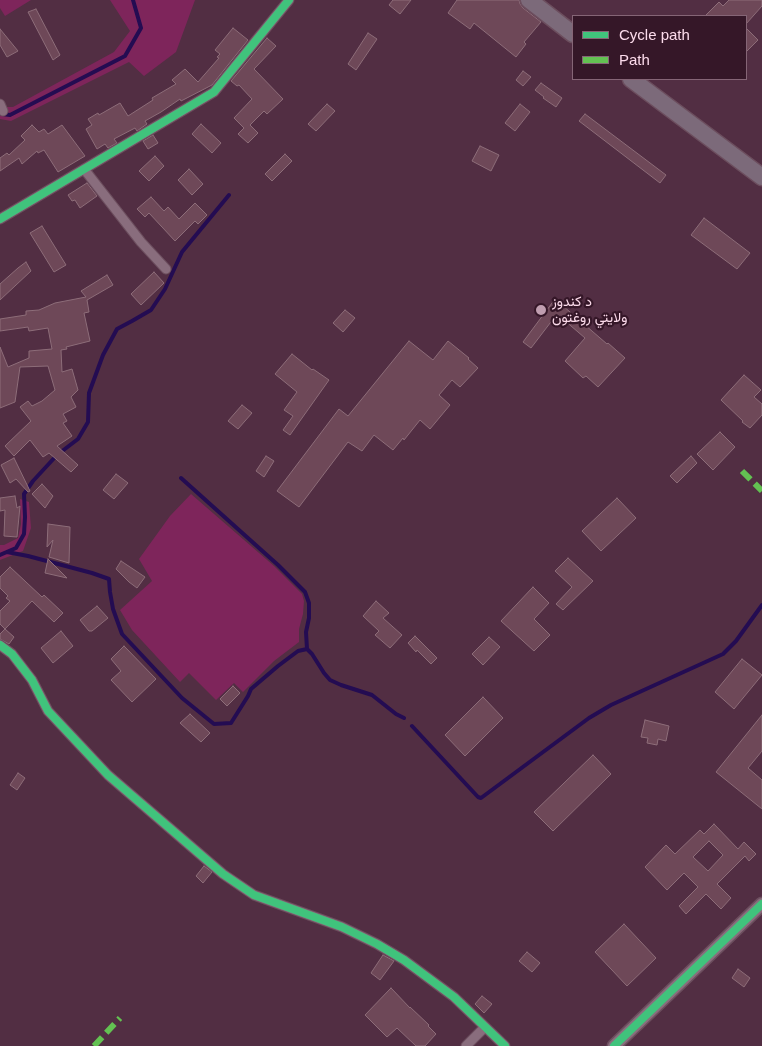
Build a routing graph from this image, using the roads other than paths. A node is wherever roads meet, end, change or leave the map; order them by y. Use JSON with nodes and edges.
{"nodes":[{"id":1,"x":289,"y":0,"type":"edge"},
{"id":2,"x":529,"y":0,"type":"edge"},
{"id":3,"x":572,"y":33,"type":"edge"},
{"id":4,"x":632,"y":80,"type":"edge"},
{"id":5,"x":84,"y":169,"type":"junction"},
{"id":6,"x":762,"y":177,"type":"edge"},
{"id":7,"x":0,"y":219,"type":"edge"},
{"id":8,"x":166,"y":269,"type":"dead end"},
{"id":9,"x":0,"y":645,"type":"edge"},
{"id":10,"x":762,"y":904,"type":"edge"},
{"id":11,"x":485,"y":1027,"type":"junction"},
{"id":12,"x":466,"y":1046,"type":"edge"},
{"id":13,"x":505,"y":1046,"type":"edge"},
{"id":14,"x":614,"y":1046,"type":"edge"}],
"edges":[{"from":1,"to":5,"type":"street"},
{"from":2,"to":3,"type":"highway"},
{"from":4,"to":6,"type":"highway"},
{"from":5,"to":7,"type":"street"},
{"from":5,"to":8,"type":"street"},
{"from":9,"to":11,"type":"street"},
{"from":10,"to":14,"type":"street"},
{"from":11,"to":12,"type":"street"},
{"from":11,"to":13,"type":"street"}]}
